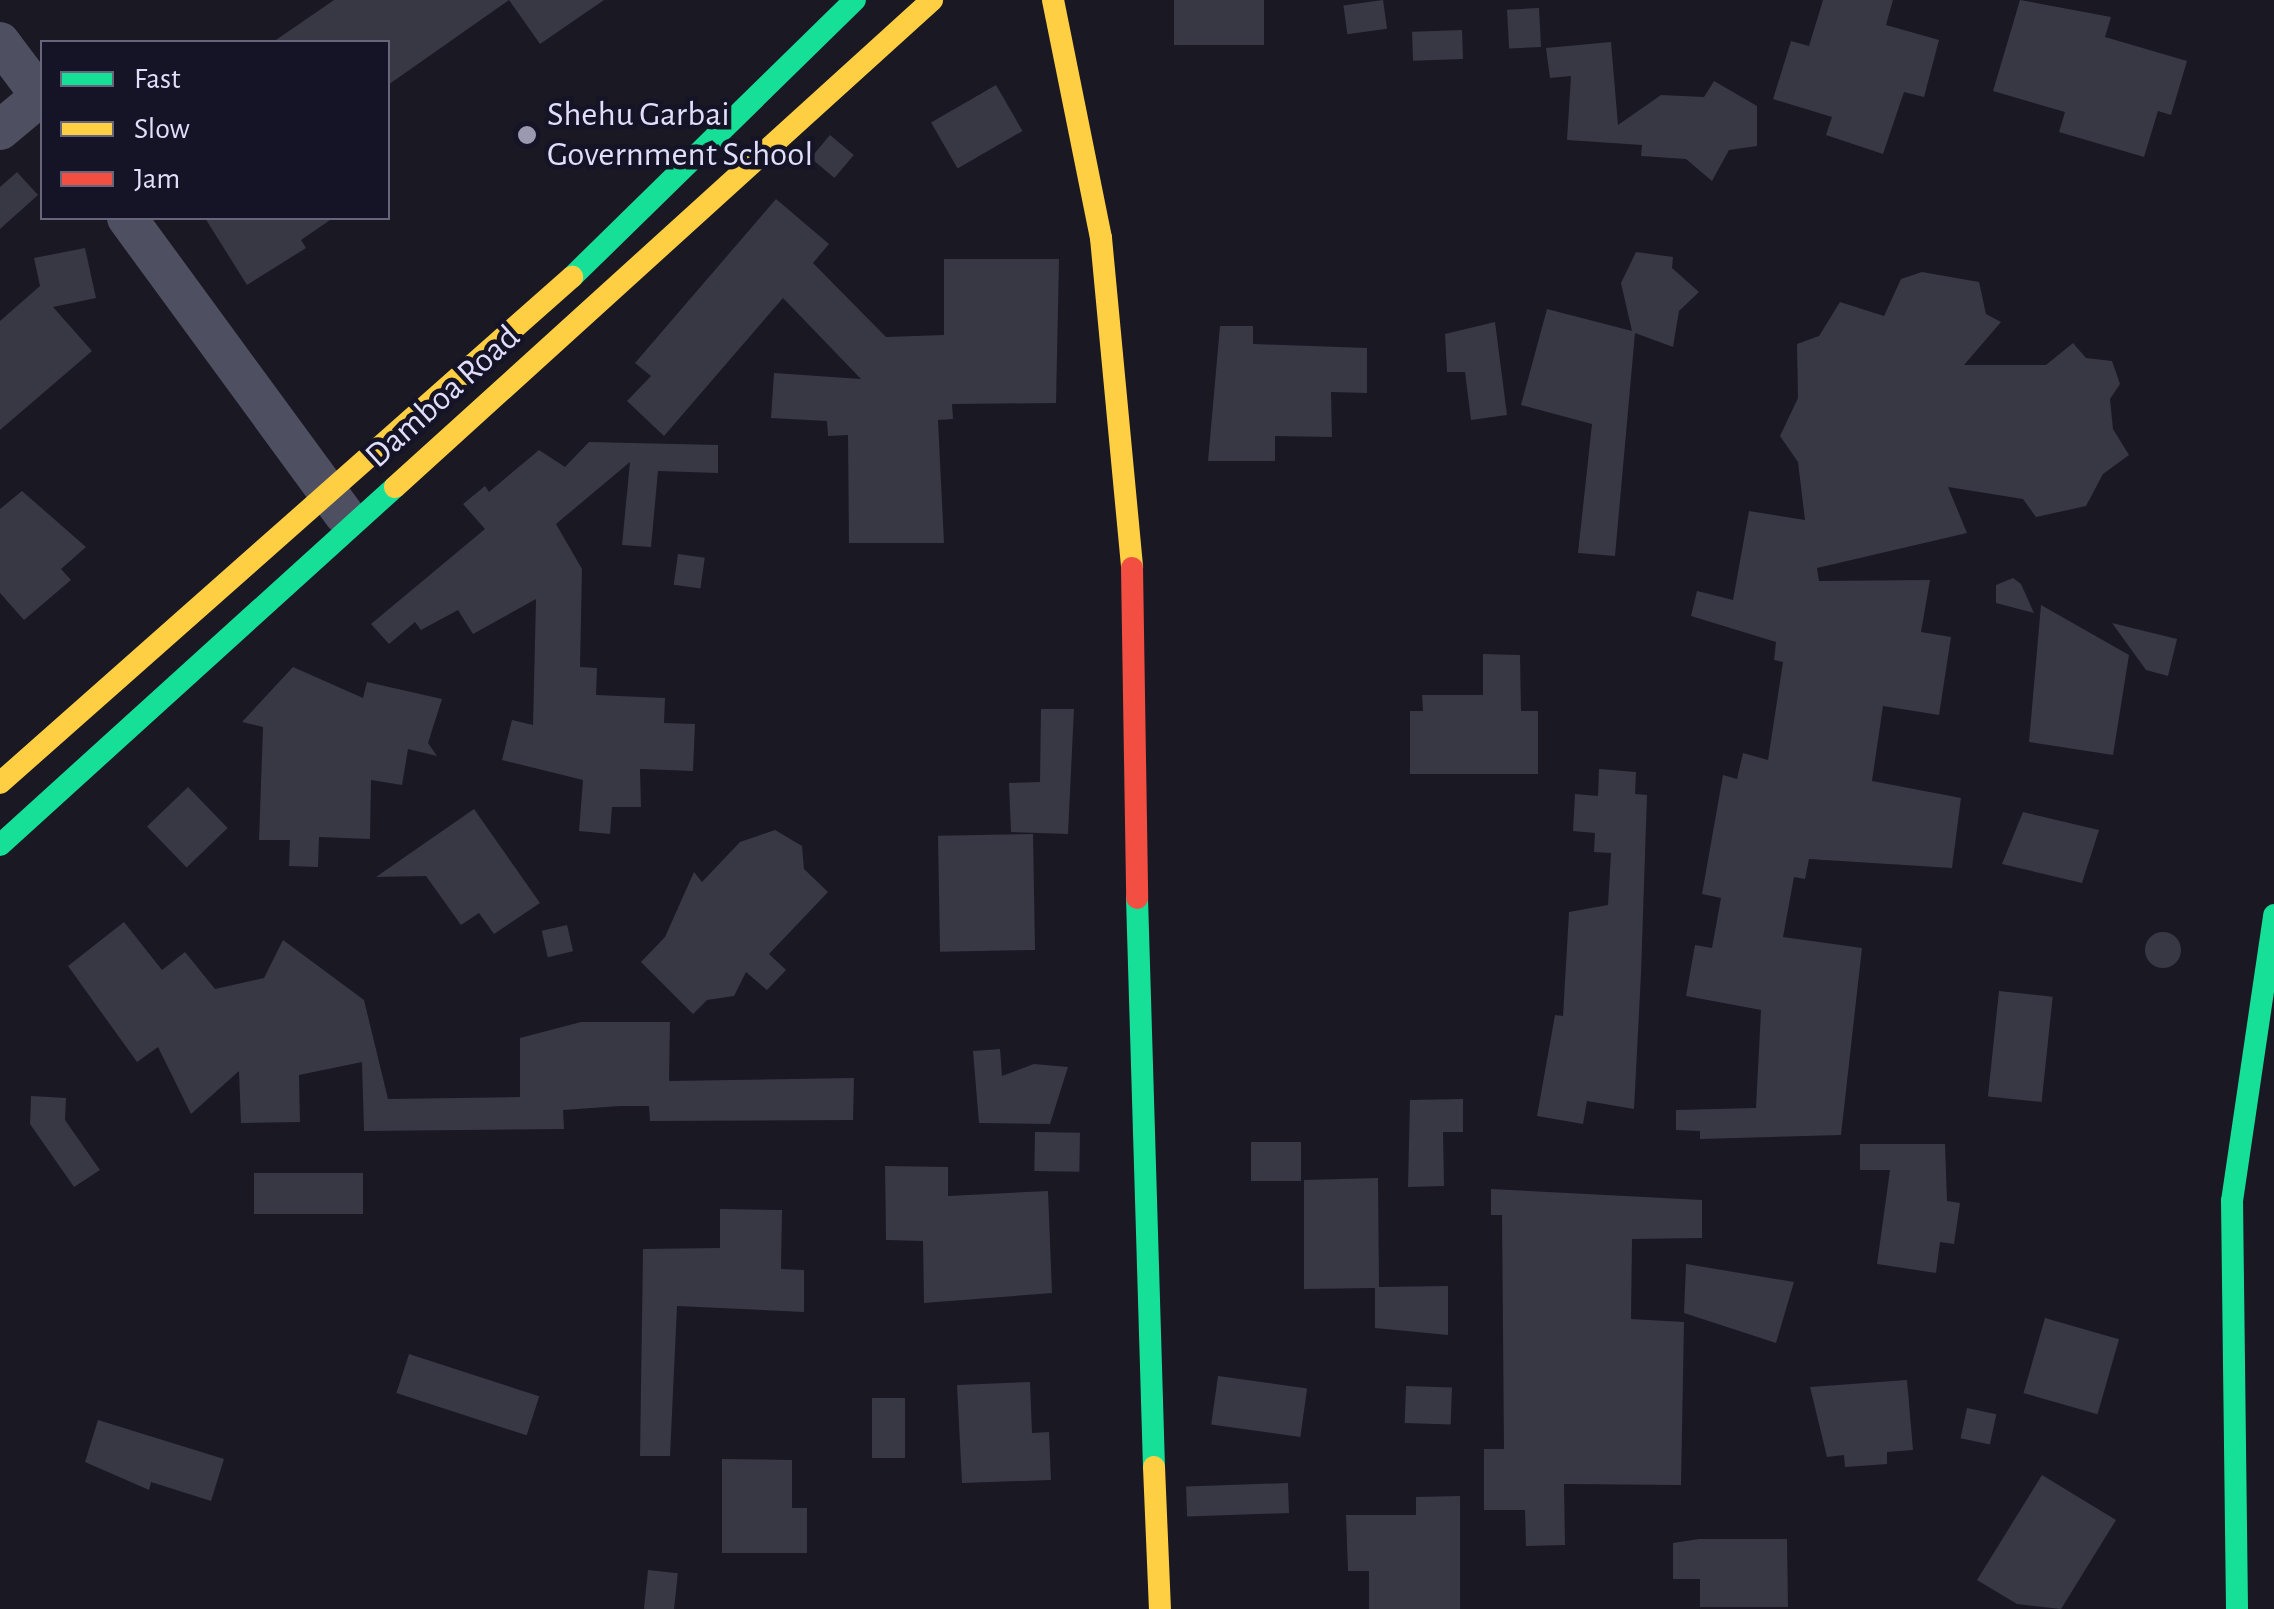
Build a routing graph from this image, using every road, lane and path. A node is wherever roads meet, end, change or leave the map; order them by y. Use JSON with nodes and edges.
{"nodes":[{"id":1,"x":855,"y":0,"type":"edge"},
{"id":2,"x":932,"y":0,"type":"edge"},
{"id":3,"x":1052,"y":0,"type":"edge"},
{"id":4,"x":0,"y":42,"type":"edge"},
{"id":5,"x":40,"y":94,"type":"edge"},
{"id":6,"x":40,"y":99,"type":"edge"},
{"id":7,"x":0,"y":130,"type":"edge"},
{"id":8,"x":129,"y":220,"type":"edge"},
{"id":9,"x":324,"y":494,"type":"junction"},
{"id":10,"x":354,"y":524,"type":"junction"},
{"id":11,"x":0,"y":783,"type":"edge"},
{"id":12,"x":0,"y":846,"type":"edge"},
{"id":13,"x":2274,"y":915,"type":"edge"},
{"id":14,"x":1160,"y":1609,"type":"edge"},
{"id":15,"x":2237,"y":1609,"type":"edge"}],
"edges":[{"from":1,"to":9,"type":"main road","name":"Damboa Road"},
{"from":2,"to":10,"type":"main road","name":"Damboa Road"},
{"from":3,"to":14,"type":"main road"},
{"from":4,"to":5,"type":"street"},
{"from":6,"to":7,"type":"street"},
{"from":8,"to":9,"type":"street"},
{"from":9,"to":10,"type":"street"},
{"from":9,"to":11,"type":"main road","name":"Damboa Road"},
{"from":10,"to":12,"type":"main road","name":"Damboa Road"},
{"from":13,"to":15,"type":"main road"}]}
